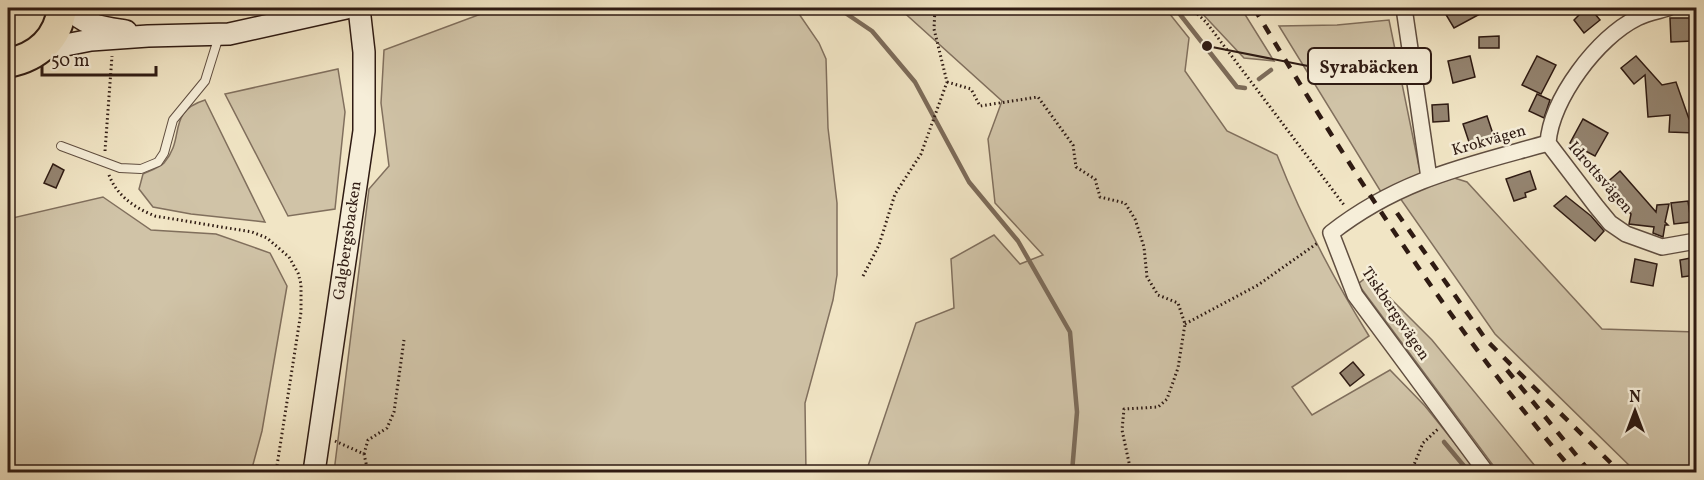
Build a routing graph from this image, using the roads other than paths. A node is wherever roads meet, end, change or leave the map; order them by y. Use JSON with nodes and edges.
{"nodes":[{"id":1,"x":62,"y":8,"type":"edge"},
{"id":2,"x":71,"y":8,"type":"edge"},
{"id":3,"x":346,"y":8,"type":"edge"},
{"id":4,"x":359,"y":8,"type":"edge"},
{"id":5,"x":1404,"y":8,"type":"edge"},
{"id":6,"x":1668,"y":8,"type":"edge"},
{"id":7,"x":219,"y":35,"type":"junction"},
{"id":8,"x":148,"y":36,"type":"junction"},
{"id":9,"x":40,"y":50,"type":"junction"},
{"id":10,"x":8,"y":63,"type":"edge"},
{"id":11,"x":1548,"y":143,"type":"junction"},
{"id":12,"x":61,"y":146,"type":"dead end"},
{"id":13,"x":1429,"y":178,"type":"junction"},
{"id":14,"x":1696,"y":240,"type":"edge"},
{"id":15,"x":314,"y":472,"type":"edge"},
{"id":16,"x":1486,"y":472,"type":"edge"}],
"edges":[{"from":1,"to":9,"type":"highway"},
{"from":2,"to":8,"type":"street"},
{"from":3,"to":7,"type":"street"},
{"from":4,"to":15,"type":"street","name":"Galgbergsbacken"},
{"from":5,"to":13,"type":"street"},
{"from":6,"to":11,"type":"street","name":"Krokvägen"},
{"from":7,"to":8,"type":"street"},
{"from":7,"to":12,"type":"lane"},
{"from":8,"to":9,"type":"street"},
{"from":9,"to":10,"type":"highway"},
{"from":11,"to":13,"type":"street","name":"Krokvägen"},
{"from":11,"to":14,"type":"street","name":"Idrottsvägen"},
{"from":13,"to":16,"type":"street","name":"Tiskbergsvägen"}]}
